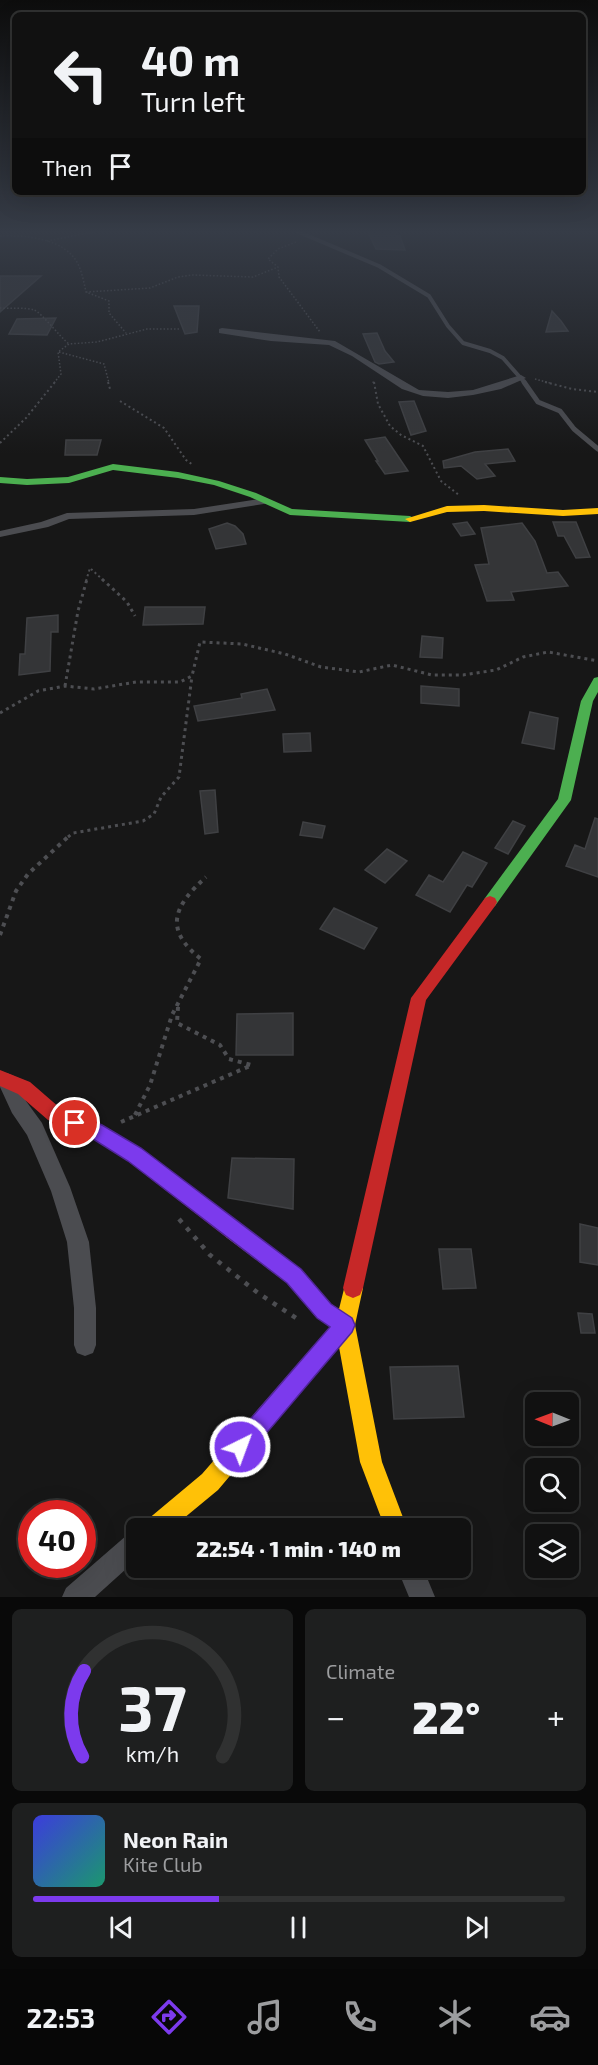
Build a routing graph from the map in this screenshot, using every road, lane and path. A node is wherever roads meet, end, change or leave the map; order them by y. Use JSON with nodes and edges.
{"nodes":[{"id":1,"x":109,"y":305,"type":"edge"},
{"id":2,"x":300,"y":305,"type":"edge"},
{"id":3,"x":434,"y":305,"type":"edge"},
{"id":4,"x":0,"y":308,"type":"edge"},
{"id":5,"x":179,"y":329,"type":"dead end"},
{"id":6,"x":222,"y":331,"type":"dead end"},
{"id":7,"x":126,"y":333,"type":"junction"},
{"id":8,"x":329,"y":342,"type":"junction"},
{"id":9,"x":69,"y":344,"type":"junction"},
{"id":10,"x":58,"y":352,"type":"junction"},
{"id":11,"x":367,"y":364,"type":"junction"},
{"id":12,"x":521,"y":378,"type":"junction"},
{"id":13,"x":110,"y":390,"type":"dead end"},
{"id":14,"x":598,"y":392,"type":"edge"},
{"id":15,"x":120,"y":401,"type":"dead end"},
{"id":16,"x":0,"y":443,"type":"edge"},
{"id":17,"x":598,"y":449,"type":"edge"},
{"id":18,"x":0,"y":480,"type":"edge"},
{"id":19,"x":216,"y":483,"type":"junction"},
{"id":20,"x":266,"y":501,"type":"junction"},
{"id":21,"x":484,"y":508,"type":"junction"},
{"id":22,"x":598,"y":511,"type":"edge"},
{"id":23,"x":0,"y":534,"type":"edge"},
{"id":24,"x":135,"y":616,"type":"dead end"},
{"id":25,"x":598,"y":661,"type":"edge"},
{"id":26,"x":192,"y":676,"type":"junction"},
{"id":27,"x":598,"y":681,"type":"edge"},
{"id":28,"x":65,"y":686,"type":"junction"},
{"id":29,"x":0,"y":713,"type":"edge"},
{"id":30,"x":206,"y":877,"type":"dead end"},
{"id":31,"x":0,"y":935,"type":"edge"},
{"id":32,"x":178,"y":1005,"type":"junction"},
{"id":33,"x":3,"y":1080,"type":"edge"},
{"id":34,"x":135,"y":1115,"type":"junction"},
{"id":35,"x":117,"y":1124,"type":"dead end"},
{"id":36,"x":345,"y":1325,"type":"junction"},
{"id":37,"x":85,"y":1345,"type":"dead end"},
{"id":38,"x":167,"y":1518,"type":"edge"},
{"id":39,"x":392,"y":1518,"type":"edge"},
{"id":40,"x":126,"y":1553,"type":"edge"},
{"id":41,"x":414,"y":1578,"type":"edge"},
{"id":42,"x":75,"y":1597,"type":"edge"},
{"id":43,"x":422,"y":1597,"type":"edge"}],
"edges":[{"from":1,"to":7,"type":"path"},
{"from":2,"to":8,"type":"path"},
{"from":3,"to":12,"type":"lane"},
{"from":4,"to":9,"type":"path"},
{"from":5,"to":7,"type":"path"},
{"from":6,"to":8,"type":"street"},
{"from":7,"to":9,"type":"path"},
{"from":8,"to":11,"type":"street"},
{"from":9,"to":10,"type":"path"},
{"from":10,"to":13,"type":"path"},
{"from":10,"to":16,"type":"path"},
{"from":11,"to":12,"type":"street"},
{"from":11,"to":21,"type":"path"},
{"from":12,"to":14,"type":"path"},
{"from":12,"to":17,"type":"lane"},
{"from":15,"to":19,"type":"path"},
{"from":18,"to":19,"type":"street"},
{"from":19,"to":20,"type":"street"},
{"from":20,"to":21,"type":"street"},
{"from":20,"to":23,"type":"street"},
{"from":21,"to":22,"type":"street"},
{"from":24,"to":28,"type":"path"},
{"from":25,"to":26,"type":"path"},
{"from":26,"to":28,"type":"path"},
{"from":26,"to":31,"type":"path"},
{"from":27,"to":36,"type":"street"},
{"from":28,"to":29,"type":"path"},
{"from":30,"to":32,"type":"path"},
{"from":32,"to":34,"type":"path"},
{"from":32,"to":34,"type":"path"},
{"from":33,"to":36,"type":"street"},
{"from":33,"to":37,"type":"street"},
{"from":34,"to":35,"type":"path"},
{"from":36,"to":38,"type":"street"},
{"from":36,"to":39,"type":"street"},
{"from":40,"to":42,"type":"street"},
{"from":41,"to":43,"type":"street"}]}
